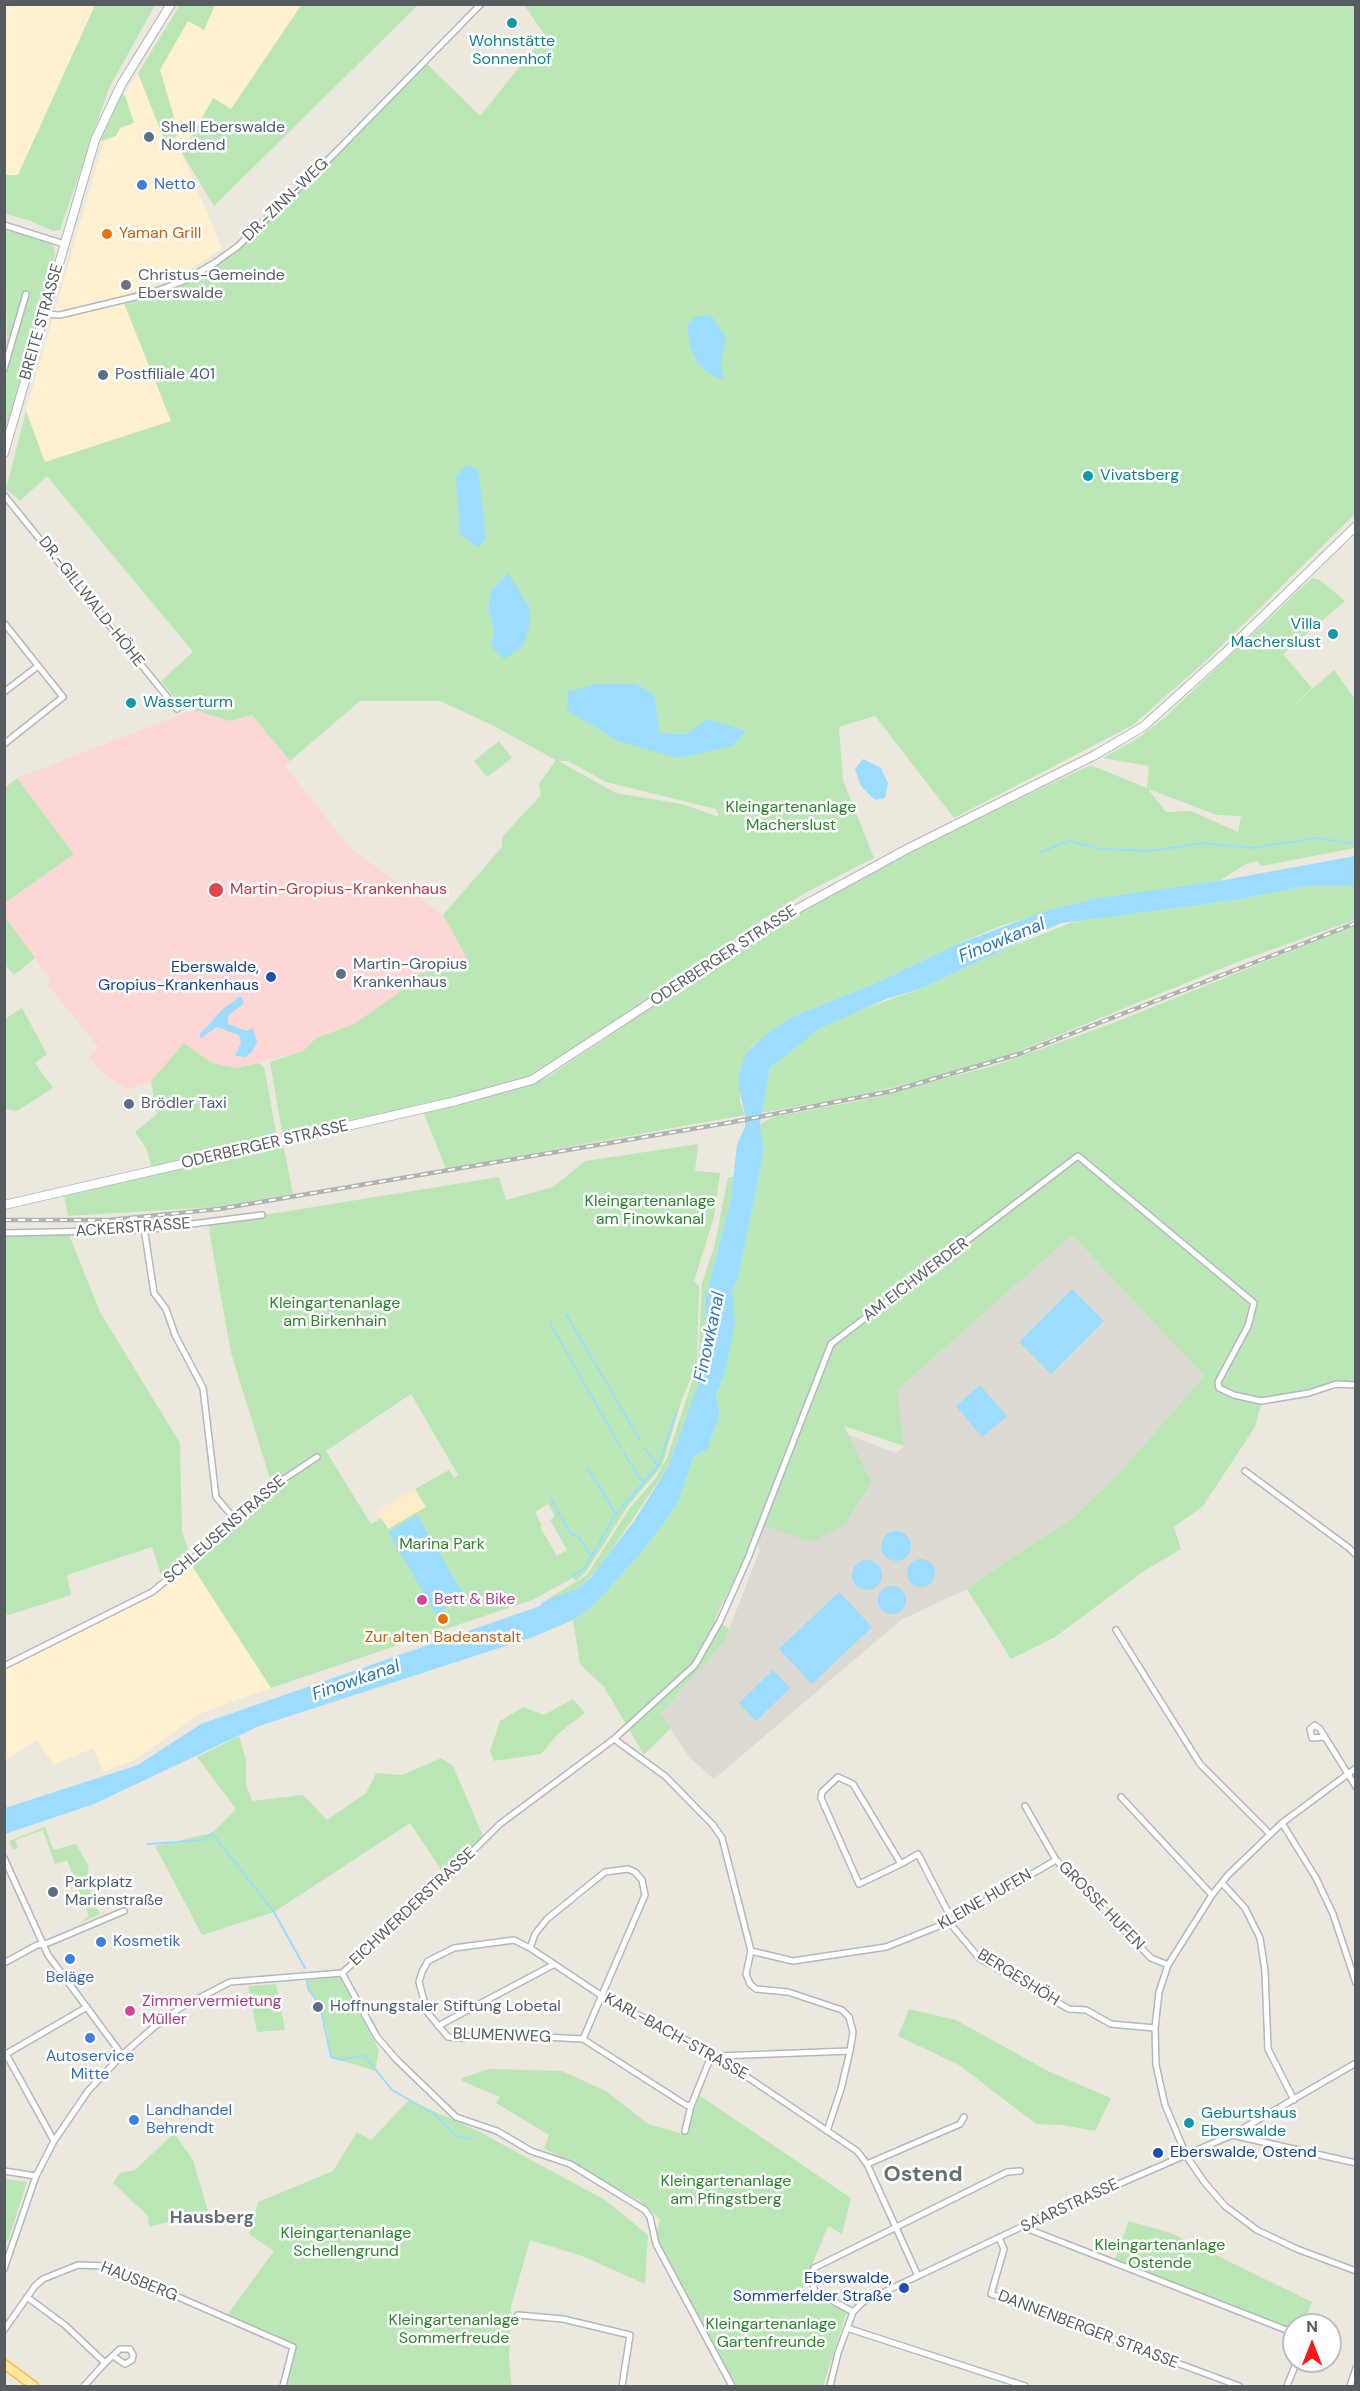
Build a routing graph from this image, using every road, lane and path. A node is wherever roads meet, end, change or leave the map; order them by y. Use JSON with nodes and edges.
{"nodes":[{"id":1,"x":171,"y":4,"type":"edge"},
{"id":2,"x":481,"y":4,"type":"edge"},
{"id":3,"x":4,"y":225,"type":"edge"},
{"id":4,"x":64,"y":244,"type":"junction"},
{"id":5,"x":26,"y":294,"type":"dead end"},
{"id":6,"x":44,"y":314,"type":"junction"},
{"id":7,"x":13,"y":339,"type":"junction"},
{"id":8,"x":4,"y":340,"type":"edge"},
{"id":9,"x":4,"y":369,"type":"edge"},
{"id":10,"x":4,"y":453,"type":"edge"},
{"id":11,"x":4,"y":495,"type":"edge"},
{"id":12,"x":1356,"y":526,"type":"edge"},
{"id":13,"x":4,"y":623,"type":"edge"},
{"id":14,"x":39,"y":666,"type":"junction"},
{"id":15,"x":4,"y":692,"type":"edge"},
{"id":16,"x":177,"y":709,"type":"dead end"},
{"id":17,"x":4,"y":744,"type":"edge"},
{"id":18,"x":4,"y":1205,"type":"edge"},
{"id":19,"x":262,"y":1215,"type":"dead end"},
{"id":20,"x":4,"y":1233,"type":"edge"},
{"id":21,"x":145,"y":1234,"type":"dead end"},
{"id":22,"x":1356,"y":1385,"type":"edge"},
{"id":23,"x":317,"y":1457,"type":"dead end"},
{"id":24,"x":1245,"y":1471,"type":"dead end"},
{"id":25,"x":237,"y":1522,"type":"junction"},
{"id":26,"x":1356,"y":1555,"type":"edge"},
{"id":27,"x":1116,"y":1630,"type":"dead end"},
{"id":28,"x":4,"y":1666,"type":"edge"},
{"id":29,"x":642,"y":1713,"type":"joint"},
{"id":30,"x":1323,"y":1737,"type":"dead end"},
{"id":31,"x":614,"y":1739,"type":"junction"},
{"id":32,"x":1356,"y":1768,"type":"edge"},
{"id":33,"x":1347,"y":1774,"type":"junction"},
{"id":34,"x":1356,"y":1787,"type":"edge"},
{"id":35,"x":1120,"y":1797,"type":"dead end"},
{"id":36,"x":1025,"y":1806,"type":"dead end"},
{"id":37,"x":1282,"y":1823,"type":"junction"},
{"id":38,"x":1270,"y":1834,"type":"junction"},
{"id":39,"x":4,"y":1858,"type":"edge"},
{"id":40,"x":1056,"y":1860,"type":"junction"},
{"id":41,"x":901,"y":1864,"type":"junction"},
{"id":42,"x":1222,"y":1883,"type":"junction"},
{"id":43,"x":1212,"y":1895,"type":"junction"},
{"id":44,"x":124,"y":1911,"type":"dead end"},
{"id":45,"x":949,"y":1922,"type":"junction"},
{"id":46,"x":42,"y":1944,"type":"junction"},
{"id":47,"x":530,"y":1947,"type":"junction"},
{"id":48,"x":751,"y":1951,"type":"junction"},
{"id":49,"x":4,"y":1963,"type":"edge"},
{"id":50,"x":553,"y":1965,"type":"junction"},
{"id":51,"x":1168,"y":1965,"type":"junction"},
{"id":52,"x":342,"y":1972,"type":"junction"},
{"id":53,"x":1356,"y":1983,"type":"edge"},
{"id":54,"x":602,"y":1996,"type":"junction"},
{"id":55,"x":422,"y":1998,"type":"joint"},
{"id":56,"x":87,"y":2007,"type":"junction"},
{"id":57,"x":438,"y":2026,"type":"junction"},
{"id":58,"x":1155,"y":2028,"type":"junction"},
{"id":59,"x":583,"y":2039,"type":"junction"},
{"id":60,"x":850,"y":2051,"type":"junction"},
{"id":61,"x":122,"y":2055,"type":"junction"},
{"id":62,"x":714,"y":2055,"type":"junction"},
{"id":63,"x":1356,"y":2063,"type":"edge"},
{"id":64,"x":1294,"y":2100,"type":"junction"},
{"id":65,"x":691,"y":2106,"type":"junction"},
{"id":66,"x":964,"y":2117,"type":"dead end"},
{"id":67,"x":685,"y":2131,"type":"dead end"},
{"id":68,"x":827,"y":2131,"type":"junction"},
{"id":69,"x":1232,"y":2135,"type":"junction"},
{"id":70,"x":54,"y":2141,"type":"junction"},
{"id":71,"x":1187,"y":2157,"type":"junction"},
{"id":72,"x":1356,"y":2163,"type":"edge"},
{"id":73,"x":867,"y":2164,"type":"junction"},
{"id":74,"x":4,"y":2171,"type":"edge"},
{"id":75,"x":1020,"y":2171,"type":"dead end"},
{"id":76,"x":36,"y":2176,"type":"junction"},
{"id":77,"x":895,"y":2227,"type":"junction"},
{"id":78,"x":1023,"y":2227,"type":"junction"},
{"id":79,"x":999,"y":2238,"type":"junction"},
{"id":80,"x":4,"y":2269,"type":"edge"},
{"id":81,"x":1356,"y":2271,"type":"edge"},
{"id":82,"x":918,"y":2276,"type":"junction"},
{"id":83,"x":27,"y":2297,"type":"junction"},
{"id":84,"x":854,"y":2312,"type":"junction"},
{"id":85,"x":518,"y":2316,"type":"dead end"},
{"id":86,"x":847,"y":2328,"type":"junction"},
{"id":87,"x":1282,"y":2328,"type":"edge"},
{"id":88,"x":4,"y":2330,"type":"edge"},
{"id":89,"x":113,"y":2356,"type":"dead end"},
{"id":90,"x":105,"y":2363,"type":"junction"},
{"id":91,"x":4,"y":2364,"type":"edge"},
{"id":92,"x":1356,"y":2368,"type":"edge"},
{"id":93,"x":34,"y":2386,"type":"edge"},
{"id":94,"x":84,"y":2386,"type":"edge"},
{"id":95,"x":283,"y":2386,"type":"edge"},
{"id":96,"x":622,"y":2386,"type":"edge"},
{"id":97,"x":732,"y":2386,"type":"edge"},
{"id":98,"x":830,"y":2386,"type":"edge"},
{"id":99,"x":1025,"y":2386,"type":"edge"},
{"id":100,"x":1239,"y":2386,"type":"edge"},
{"id":101,"x":1350,"y":2386,"type":"edge"}],
"edges":[{"from":1,"to":4,"type":"main road","name":"BREITE STRASSE"},
{"from":2,"to":6,"type":"street","name":"DR.-ZINN-WEG"},
{"from":3,"to":4,"type":"street"},
{"from":4,"to":6,"type":"main road","name":"BREITE STRASSE"},
{"from":5,"to":7,"type":"street"},
{"from":6,"to":10,"type":"main road","name":"BREITE STRASSE"},
{"from":7,"to":8,"type":"street"},
{"from":7,"to":9,"type":"street"},
{"from":11,"to":16,"type":"street","name":"DR.-GILLWALD-HÖHE"},
{"from":12,"to":18,"type":"main road","name":"ODERBERGER STRASSE"},
{"from":13,"to":14,"type":"street"},
{"from":14,"to":15,"type":"street"},
{"from":14,"to":17,"type":"street"},
{"from":19,"to":20,"type":"street","name":"ACKERSTRASSE"},
{"from":21,"to":25,"type":"street"},
{"from":22,"to":29,"type":"street","name":"AM EICHWERDER"},
{"from":23,"to":25,"type":"street","name":"SCHLEUSENSTRASSE"},
{"from":24,"to":26,"type":"street"},
{"from":25,"to":28,"type":"street","name":"SCHLEUSENSTRASSE"},
{"from":27,"to":38,"type":"street"},
{"from":29,"to":31,"type":"street","name":"EICHWERDERSTRASSE"},
{"from":30,"to":33,"type":"street"},
{"from":31,"to":48,"type":"street"},
{"from":31,"to":52,"type":"street","name":"EICHWERDERSTRASSE"},
{"from":32,"to":33,"type":"street"},
{"from":33,"to":34,"type":"street"},
{"from":33,"to":37,"type":"street"},
{"from":35,"to":43,"type":"street"},
{"from":36,"to":40,"type":"street","name":"GROSSE HUFEN"},
{"from":37,"to":38,"type":"street"},
{"from":37,"to":53,"type":"street"},
{"from":38,"to":42,"type":"street"},
{"from":39,"to":46,"type":"street"},
{"from":40,"to":45,"type":"street","name":"KLEINE HUFEN"},
{"from":40,"to":51,"type":"street","name":"GROSSE HUFEN"},
{"from":41,"to":41,"type":"street","name":"BERGESHÖH"},
{"from":41,"to":45,"type":"street","name":"BERGESHÖH"},
{"from":42,"to":43,"type":"street"},
{"from":42,"to":64,"type":"street"},
{"from":43,"to":51,"type":"street"},
{"from":44,"to":46,"type":"street"},
{"from":45,"to":48,"type":"street","name":"KLEINE HUFEN"},
{"from":45,"to":58,"type":"street","name":"BERGESHÖH"},
{"from":46,"to":49,"type":"street"},
{"from":46,"to":56,"type":"street"},
{"from":47,"to":50,"type":"street","name":"KARL-BACH-STRASSE"},
{"from":47,"to":54,"type":"street"},
{"from":47,"to":55,"type":"street","name":"KARL-BACH-STRASSE"},
{"from":48,"to":60,"type":"street"},
{"from":50,"to":54,"type":"street","name":"KARL-BACH-STRASSE"},
{"from":50,"to":57,"type":"street"},
{"from":51,"to":58,"type":"street"},
{"from":52,"to":61,"type":"street","name":"EICHWERDERSTRASSE"},
{"from":52,"to":97,"type":"street"},
{"from":54,"to":59,"type":"street"},
{"from":54,"to":62,"type":"street","name":"KARL-BACH-STRASSE"},
{"from":55,"to":57,"type":"street","name":"BLUMENWEG"},
{"from":56,"to":61,"type":"street"},
{"from":56,"to":70,"type":"street"},
{"from":57,"to":59,"type":"street","name":"BLUMENWEG"},
{"from":58,"to":71,"type":"street"},
{"from":59,"to":65,"type":"street"},
{"from":60,"to":62,"type":"street"},
{"from":60,"to":68,"type":"street"},
{"from":61,"to":70,"type":"street","name":"EICHWERDERSTRASSE"},
{"from":62,"to":65,"type":"street"},
{"from":62,"to":68,"type":"street","name":"KARL-BACH-STRASSE"},
{"from":63,"to":64,"type":"street","name":"SAARSTRASSE"},
{"from":64,"to":69,"type":"street","name":"SAARSTRASSE"},
{"from":65,"to":67,"type":"street"},
{"from":66,"to":73,"type":"street"},
{"from":68,"to":73,"type":"street","name":"KARL-BACH-STRASSE"},
{"from":69,"to":71,"type":"street","name":"SAARSTRASSE"},
{"from":69,"to":72,"type":"street"},
{"from":70,"to":76,"type":"street","name":"EICHWERDERSTRASSE"},
{"from":71,"to":78,"type":"street","name":"SAARSTRASSE"},
{"from":71,"to":81,"type":"street"},
{"from":73,"to":77,"type":"street","name":"KARL-BACH-STRASSE"},
{"from":74,"to":76,"type":"street"},
{"from":75,"to":77,"type":"street"},
{"from":76,"to":80,"type":"street","name":"EICHWERDERSTRASSE"},
{"from":77,"to":82,"type":"street","name":"KARL-BACH-STRASSE"},
{"from":77,"to":84,"type":"street"},
{"from":78,"to":79,"type":"street","name":"SAARSTRASSE"},
{"from":78,"to":87,"type":"street"},
{"from":79,"to":82,"type":"street","name":"SAARSTRASSE"},
{"from":79,"to":100,"type":"street","name":"DANNENBERGER STRASSE"},
{"from":82,"to":84,"type":"street","name":"SAARSTRASSE"},
{"from":83,"to":88,"type":"street","name":"HAUSBERG"},
{"from":83,"to":90,"type":"street"},
{"from":83,"to":95,"type":"street","name":"HAUSBERG"},
{"from":84,"to":86,"type":"street"},
{"from":85,"to":96,"type":"street"},
{"from":86,"to":98,"type":"street"},
{"from":86,"to":99,"type":"street"},
{"from":89,"to":90,"type":"street"},
{"from":90,"to":94,"type":"street"},
{"from":91,"to":93,"type":"main road"},
{"from":92,"to":101,"type":"street"}]}
